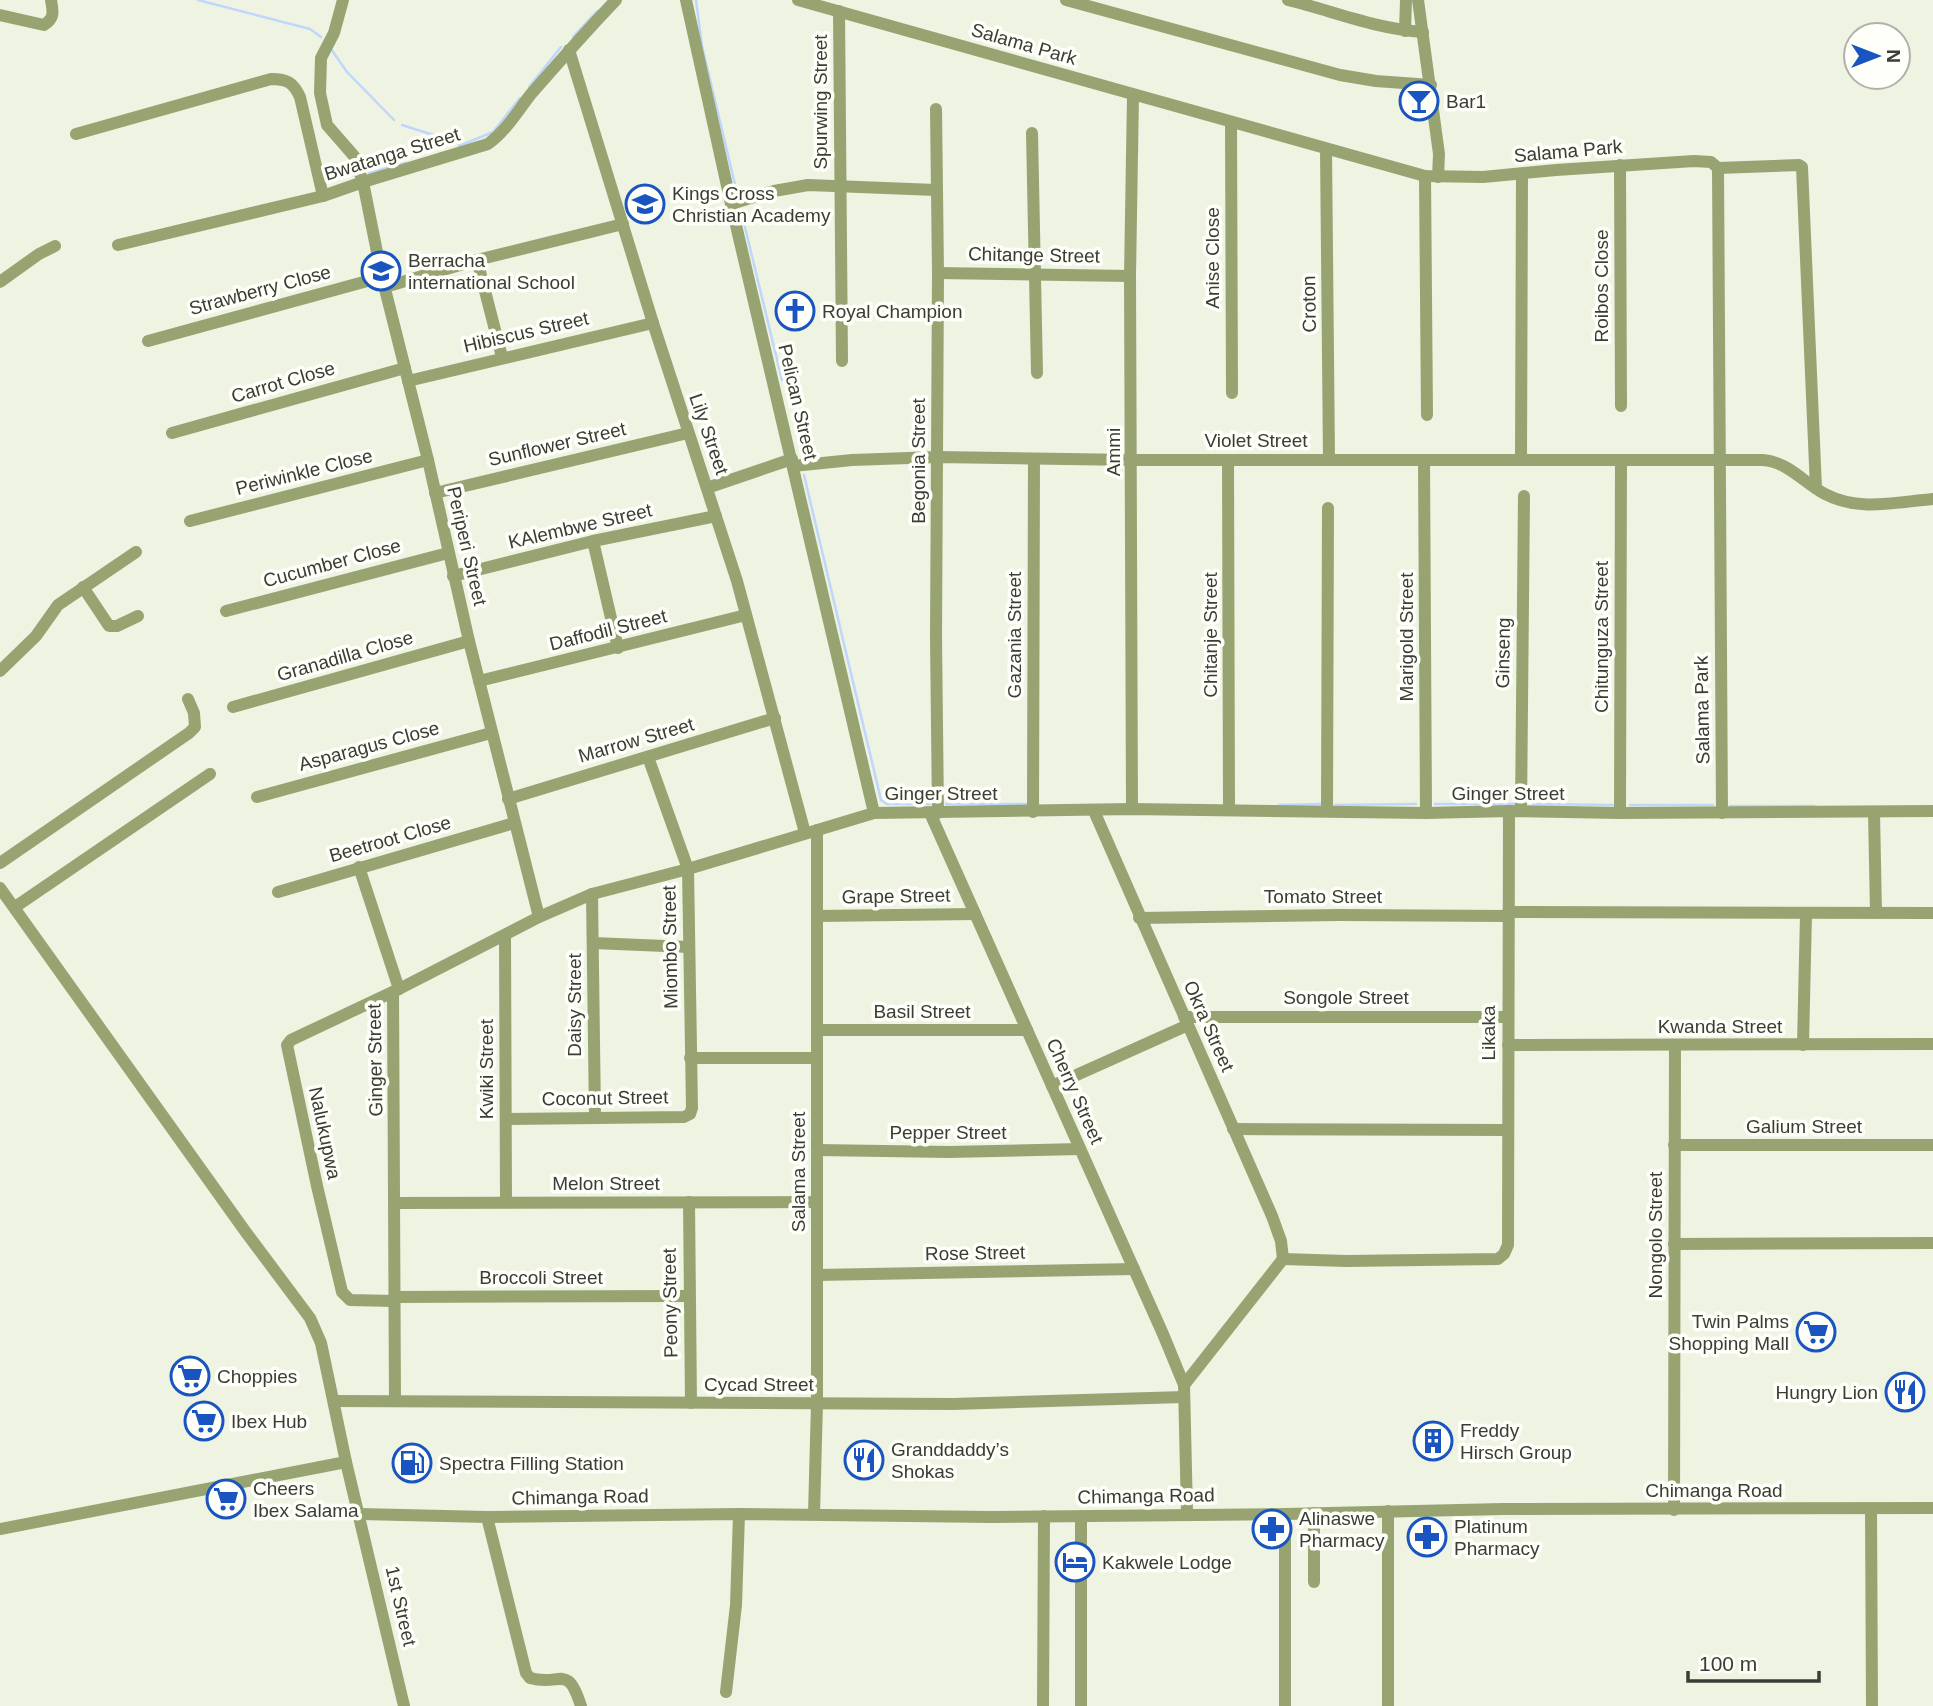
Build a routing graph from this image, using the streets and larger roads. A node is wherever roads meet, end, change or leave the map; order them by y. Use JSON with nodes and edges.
{"nodes":[{"id":1,"x":51,"y":0,"type":"edge"},
{"id":2,"x":343,"y":0,"type":"edge"},
{"id":3,"x":617,"y":0,"type":"edge"},
{"id":4,"x":686,"y":0,"type":"edge"},
{"id":5,"x":798,"y":0,"type":"edge"},
{"id":6,"x":1066,"y":0,"type":"edge"},
{"id":7,"x":1288,"y":0,"type":"edge"},
{"id":8,"x":1406,"y":0,"type":"edge"},
{"id":9,"x":1418,"y":0,"type":"edge"},
{"id":10,"x":839,"y":11,"type":"junction"},
{"id":11,"x":0,"y":15,"type":"edge"},
{"id":12,"x":1405,"y":31,"type":"junction"},
{"id":13,"x":1423,"y":32,"type":"junction"},
{"id":14,"x":569,"y":50,"type":"junction"},
{"id":15,"x":1431,"y":85,"type":"junction"},
{"id":16,"x":1133,"y":95,"type":"junction"},
{"id":17,"x":936,"y":109,"type":"dead end"},
{"id":18,"x":1231,"y":122,"type":"junction"},
{"id":19,"x":1032,"y":133,"type":"dead end"},
{"id":20,"x":76,"y":134,"type":"dead end"},
{"id":21,"x":1326,"y":149,"type":"junction"},
{"id":22,"x":1620,"y":165,"type":"junction"},
{"id":23,"x":1718,"y":168,"type":"junction"},
{"id":24,"x":1522,"y":174,"type":"junction"},
{"id":25,"x":1432,"y":177,"type":"junction"},
{"id":26,"x":363,"y":181,"type":"junction"},
{"id":27,"x":840,"y":186,"type":"junction"},
{"id":28,"x":936,"y":191,"type":"junction"},
{"id":29,"x":323,"y":196,"type":"junction"},
{"id":30,"x":731,"y":204,"type":"junction"},
{"id":31,"x":623,"y":224,"type":"junction"},
{"id":32,"x":118,"y":245,"type":"dead end"},
{"id":33,"x":55,"y":246,"type":"dead end"},
{"id":34,"x":477,"y":260,"type":"junction"},
{"id":35,"x":938,"y":273,"type":"junction"},
{"id":36,"x":1035,"y":275,"type":"junction"},
{"id":37,"x":1130,"y":276,"type":"junction"},
{"id":38,"x":0,"y":282,"type":"edge"},
{"id":39,"x":383,"y":282,"type":"junction"},
{"id":40,"x":653,"y":323,"type":"junction"},
{"id":41,"x":148,"y":341,"type":"dead end"},
{"id":42,"x":502,"y":357,"type":"junction"},
{"id":43,"x":842,"y":361,"type":"dead end"},
{"id":44,"x":1037,"y":373,"type":"dead end"},
{"id":45,"x":406,"y":374,"type":"junction"},
{"id":46,"x":1232,"y":393,"type":"dead end"},
{"id":47,"x":1621,"y":406,"type":"dead end"},
{"id":48,"x":1427,"y":415,"type":"dead end"},
{"id":49,"x":172,"y":433,"type":"dead end"},
{"id":50,"x":688,"y":433,"type":"junction"},
{"id":51,"x":937,"y":457,"type":"junction"},
{"id":52,"x":1034,"y":459,"type":"junction"},
{"id":53,"x":428,"y":460,"type":"junction"},
{"id":54,"x":1132,"y":460,"type":"junction"},
{"id":55,"x":1228,"y":460,"type":"junction"},
{"id":56,"x":1329,"y":460,"type":"junction"},
{"id":57,"x":1424,"y":460,"type":"junction"},
{"id":58,"x":1521,"y":460,"type":"junction"},
{"id":59,"x":1621,"y":460,"type":"junction"},
{"id":60,"x":1718,"y":460,"type":"junction"},
{"id":61,"x":792,"y":463,"type":"junction"},
{"id":62,"x":707,"y":488,"type":"junction"},
{"id":63,"x":1816,"y":488,"type":"junction"},
{"id":64,"x":435,"y":493,"type":"junction"},
{"id":65,"x":1524,"y":496,"type":"dead end"},
{"id":66,"x":1933,"y":499,"type":"edge"},
{"id":67,"x":1328,"y":508,"type":"dead end"},
{"id":68,"x":716,"y":516,"type":"junction"},
{"id":69,"x":190,"y":521,"type":"dead end"},
{"id":70,"x":593,"y":541,"type":"junction"},
{"id":71,"x":136,"y":552,"type":"dead end"},
{"id":72,"x":448,"y":553,"type":"junction"},
{"id":73,"x":453,"y":576,"type":"junction"},
{"id":74,"x":83,"y":587,"type":"junction"},
{"id":75,"x":226,"y":611,"type":"dead end"},
{"id":76,"x":746,"y":615,"type":"junction"},
{"id":77,"x":138,"y":616,"type":"dead end"},
{"id":78,"x":469,"y":641,"type":"junction"},
{"id":79,"x":618,"y":648,"type":"junction"},
{"id":80,"x":0,"y":671,"type":"edge"},
{"id":81,"x":479,"y":681,"type":"junction"},
{"id":82,"x":188,"y":699,"type":"dead end"},
{"id":83,"x":233,"y":707,"type":"dead end"},
{"id":84,"x":775,"y":718,"type":"junction"},
{"id":85,"x":491,"y":733,"type":"junction"},
{"id":86,"x":648,"y":757,"type":"junction"},
{"id":87,"x":210,"y":774,"type":"dead end"},
{"id":88,"x":257,"y":797,"type":"dead end"},
{"id":89,"x":508,"y":799,"type":"junction"},
{"id":90,"x":1132,"y":809,"type":"junction"},
{"id":91,"x":1229,"y":810,"type":"junction"},
{"id":92,"x":1033,"y":811,"type":"junction"},
{"id":93,"x":1094,"y":811,"type":"junction"},
{"id":94,"x":1327,"y":811,"type":"junction"},
{"id":95,"x":1515,"y":811,"type":"junction"},
{"id":96,"x":1874,"y":811,"type":"junction"},
{"id":97,"x":1933,"y":811,"type":"edge"},
{"id":98,"x":874,"y":813,"type":"junction"},
{"id":99,"x":934,"y":813,"type":"junction"},
{"id":100,"x":1426,"y":813,"type":"junction"},
{"id":101,"x":1620,"y":813,"type":"junction"},
{"id":102,"x":1722,"y":813,"type":"junction"},
{"id":103,"x":514,"y":823,"type":"junction"},
{"id":104,"x":811,"y":831,"type":"junction"},
{"id":105,"x":0,"y":863,"type":"edge"},
{"id":106,"x":359,"y":867,"type":"junction"},
{"id":107,"x":688,"y":869,"type":"junction"},
{"id":108,"x":0,"y":888,"type":"edge"},
{"id":109,"x":278,"y":892,"type":"dead end"},
{"id":110,"x":592,"y":894,"type":"junction"},
{"id":111,"x":15,"y":906,"type":"junction"},
{"id":112,"x":1876,"y":913,"type":"junction"},
{"id":113,"x":1933,"y":913,"type":"edge"},
{"id":114,"x":975,"y":914,"type":"junction"},
{"id":115,"x":1508,"y":914,"type":"junction"},
{"id":116,"x":1806,"y":914,"type":"junction"},
{"id":117,"x":818,"y":916,"type":"junction"},
{"id":118,"x":539,"y":917,"type":"junction"},
{"id":119,"x":1139,"y":918,"type":"junction"},
{"id":120,"x":505,"y":936,"type":"junction"},
{"id":121,"x":593,"y":943,"type":"junction"},
{"id":122,"x":689,"y":947,"type":"junction"},
{"id":123,"x":396,"y":990,"type":"junction"},
{"id":124,"x":1508,"y":1017,"type":"junction"},
{"id":125,"x":1186,"y":1021,"type":"junction"},
{"id":126,"x":817,"y":1030,"type":"junction"},
{"id":127,"x":1027,"y":1030,"type":"junction"},
{"id":128,"x":1933,"y":1044,"type":"edge"},
{"id":129,"x":1508,"y":1045,"type":"junction"},
{"id":130,"x":1675,"y":1045,"type":"junction"},
{"id":131,"x":1804,"y":1045,"type":"junction"},
{"id":132,"x":690,"y":1058,"type":"junction"},
{"id":133,"x":817,"y":1058,"type":"junction"},
{"id":134,"x":1052,"y":1086,"type":"junction"},
{"id":135,"x":595,"y":1116,"type":"junction"},
{"id":136,"x":506,"y":1119,"type":"junction"},
{"id":137,"x":1233,"y":1129,"type":"junction"},
{"id":138,"x":1507,"y":1130,"type":"junction"},
{"id":139,"x":1933,"y":1144,"type":"edge"},
{"id":140,"x":1674,"y":1145,"type":"junction"},
{"id":141,"x":1080,"y":1149,"type":"junction"},
{"id":142,"x":817,"y":1150,"type":"junction"},
{"id":143,"x":506,"y":1202,"type":"junction"},
{"id":144,"x":689,"y":1202,"type":"junction"},
{"id":145,"x":817,"y":1202,"type":"junction"},
{"id":146,"x":396,"y":1203,"type":"junction"},
{"id":147,"x":1933,"y":1243,"type":"edge"},
{"id":148,"x":1674,"y":1244,"type":"junction"},
{"id":149,"x":1283,"y":1259,"type":"junction"},
{"id":150,"x":1134,"y":1269,"type":"junction"},
{"id":151,"x":817,"y":1275,"type":"junction"},
{"id":152,"x":689,"y":1296,"type":"junction"},
{"id":153,"x":394,"y":1299,"type":"junction"},
{"id":154,"x":1184,"y":1391,"type":"junction"},
{"id":155,"x":334,"y":1401,"type":"junction"},
{"id":156,"x":395,"y":1401,"type":"junction"},
{"id":157,"x":691,"y":1403,"type":"junction"},
{"id":158,"x":817,"y":1403,"type":"junction"},
{"id":159,"x":346,"y":1462,"type":"junction"},
{"id":160,"x":1933,"y":1508,"type":"edge"},
{"id":161,"x":1871,"y":1509,"type":"junction"},
{"id":162,"x":1674,"y":1510,"type":"junction"},
{"id":163,"x":1388,"y":1511,"type":"junction"},
{"id":164,"x":1187,"y":1513,"type":"junction"},
{"id":165,"x":1314,"y":1513,"type":"junction"},
{"id":166,"x":360,"y":1514,"type":"junction"},
{"id":167,"x":739,"y":1514,"type":"junction"},
{"id":168,"x":814,"y":1514,"type":"junction"},
{"id":169,"x":1285,"y":1514,"type":"junction"},
{"id":170,"x":1044,"y":1516,"type":"junction"},
{"id":171,"x":1081,"y":1516,"type":"junction"},
{"id":172,"x":487,"y":1517,"type":"junction"},
{"id":173,"x":0,"y":1529,"type":"edge"},
{"id":174,"x":1314,"y":1582,"type":"dead end"},
{"id":175,"x":726,"y":1692,"type":"dead end"},
{"id":176,"x":404,"y":1706,"type":"edge"},
{"id":177,"x":581,"y":1706,"type":"edge"},
{"id":178,"x":1043,"y":1706,"type":"edge"},
{"id":179,"x":1081,"y":1706,"type":"edge"},
{"id":180,"x":1285,"y":1706,"type":"edge"},
{"id":181,"x":1388,"y":1706,"type":"edge"},
{"id":182,"x":1872,"y":1706,"type":"edge"}],
"edges":[{"from":1,"to":11,"type":"street"},
{"from":2,"to":26,"type":"street","name":"Periperi Street"},
{"from":3,"to":14,"type":"street","name":"Bwatanga Street"},
{"from":4,"to":30,"type":"street","name":"Pelican Street"},
{"from":5,"to":10,"type":"street","name":"Salama Park"},
{"from":6,"to":15,"type":"street"},
{"from":7,"to":12,"type":"street"},
{"from":8,"to":12,"type":"street"},
{"from":9,"to":13,"type":"street"},
{"from":10,"to":16,"type":"street","name":"Salama Park"},
{"from":10,"to":27,"type":"street","name":"Spurwing Street"},
{"from":12,"to":13,"type":"street"},
{"from":13,"to":15,"type":"street"},
{"from":14,"to":26,"type":"street","name":"Bwatanga Street"},
{"from":14,"to":31,"type":"street","name":"Lily Street"},
{"from":15,"to":25,"type":"street"},
{"from":16,"to":18,"type":"street","name":"Salama Park"},
{"from":16,"to":37,"type":"street","name":"Ammi"},
{"from":17,"to":28,"type":"street","name":"Begonia Street"},
{"from":18,"to":21,"type":"street","name":"Salama Park"},
{"from":18,"to":46,"type":"street","name":"Anise Close"},
{"from":19,"to":36,"type":"street"},
{"from":20,"to":29,"type":"street"},
{"from":21,"to":25,"type":"street","name":"Salama Park"},
{"from":21,"to":56,"type":"street","name":"Croton"},
{"from":22,"to":23,"type":"street","name":"Salama Park"},
{"from":22,"to":24,"type":"street","name":"Salama Park"},
{"from":22,"to":47,"type":"street","name":"Roibos Close"},
{"from":23,"to":60,"type":"street","name":"Salama Park"},
{"from":23,"to":63,"type":"street"},
{"from":24,"to":25,"type":"street","name":"Salama Park"},
{"from":24,"to":58,"type":"street"},
{"from":25,"to":48,"type":"street"},
{"from":26,"to":29,"type":"street","name":"Bwatanga Street"},
{"from":26,"to":39,"type":"street","name":"Periperi Street"},
{"from":27,"to":28,"type":"street"},
{"from":27,"to":30,"type":"street"},
{"from":27,"to":43,"type":"street","name":"Spurwing Street"},
{"from":28,"to":35,"type":"street","name":"Begonia Street"},
{"from":29,"to":32,"type":"street","name":"Bwatanga Street"},
{"from":30,"to":61,"type":"street","name":"Pelican Street"},
{"from":31,"to":34,"type":"street","name":"Strawberry Close"},
{"from":31,"to":40,"type":"street","name":"Lily Street"},
{"from":33,"to":38,"type":"street"},
{"from":34,"to":39,"type":"street","name":"Strawberry Close"},
{"from":34,"to":42,"type":"street"},
{"from":35,"to":36,"type":"street","name":"Chitange Street"},
{"from":35,"to":51,"type":"street","name":"Begonia Street"},
{"from":36,"to":37,"type":"street","name":"Chitange Street"},
{"from":36,"to":44,"type":"street"},
{"from":37,"to":54,"type":"street","name":"Ammi"},
{"from":39,"to":41,"type":"street","name":"Strawberry Close"},
{"from":39,"to":45,"type":"street","name":"Periperi Street"},
{"from":40,"to":42,"type":"street","name":"Hibiscus Street"},
{"from":40,"to":50,"type":"street","name":"Lily Street"},
{"from":42,"to":45,"type":"street","name":"Hibiscus Street"},
{"from":45,"to":49,"type":"street","name":"Carrot Close"},
{"from":45,"to":53,"type":"street","name":"Periperi Street"},
{"from":50,"to":62,"type":"street","name":"Lily Street"},
{"from":50,"to":64,"type":"street","name":"Sunflower Street"},
{"from":51,"to":52,"type":"street","name":"Violet Street"},
{"from":51,"to":61,"type":"street","name":"Violet Street"},
{"from":51,"to":99,"type":"street","name":"Begonia Street"},
{"from":52,"to":54,"type":"street","name":"Violet Street"},
{"from":52,"to":92,"type":"street","name":"Gazania Street"},
{"from":53,"to":64,"type":"street","name":"Periperi Street"},
{"from":53,"to":69,"type":"street","name":"Periwinkle Close"},
{"from":54,"to":55,"type":"street","name":"Violet Street"},
{"from":54,"to":90,"type":"street","name":"Ammi"},
{"from":55,"to":56,"type":"street","name":"Violet Street"},
{"from":55,"to":91,"type":"street","name":"Chitanje Street"},
{"from":56,"to":57,"type":"street","name":"Violet Street"},
{"from":57,"to":58,"type":"street","name":"Violet Street"},
{"from":57,"to":100,"type":"street","name":"Marigold Street"},
{"from":58,"to":59,"type":"street","name":"Violet Street"},
{"from":59,"to":60,"type":"street","name":"Violet Street"},
{"from":59,"to":101,"type":"street","name":"Chitunguza Street"},
{"from":60,"to":63,"type":"street","name":"Violet Street"},
{"from":60,"to":102,"type":"street","name":"Salama Park"},
{"from":61,"to":62,"type":"street","name":"Violet Street"},
{"from":61,"to":98,"type":"street","name":"Pelican Street"},
{"from":62,"to":68,"type":"street","name":"Lily Street"},
{"from":63,"to":66,"type":"street","name":"Violet Street"},
{"from":64,"to":72,"type":"street","name":"Periperi Street"},
{"from":65,"to":95,"type":"street","name":"Ginseng"},
{"from":67,"to":94,"type":"street"},
{"from":68,"to":70,"type":"street","name":"KAlembwe Street"},
{"from":68,"to":76,"type":"street","name":"Lily Street"},
{"from":70,"to":73,"type":"street","name":"KAlembwe Street"},
{"from":70,"to":79,"type":"street"},
{"from":71,"to":74,"type":"street"},
{"from":72,"to":73,"type":"street","name":"Periperi Street"},
{"from":72,"to":75,"type":"street","name":"Cucumber Close"},
{"from":73,"to":78,"type":"street","name":"Periperi Street"},
{"from":74,"to":77,"type":"street"},
{"from":74,"to":80,"type":"street"},
{"from":76,"to":79,"type":"street","name":"Daffodil Street"},
{"from":76,"to":84,"type":"street","name":"Lily Street"},
{"from":78,"to":81,"type":"street","name":"Periperi Street"},
{"from":78,"to":83,"type":"street","name":"Granadilla Close"},
{"from":79,"to":81,"type":"street","name":"Daffodil Street"},
{"from":81,"to":85,"type":"street","name":"Periperi Street"},
{"from":82,"to":105,"type":"street"},
{"from":84,"to":86,"type":"street","name":"Marrow Street"},
{"from":84,"to":104,"type":"street","name":"Lily Street"},
{"from":85,"to":88,"type":"street","name":"Asparagus Close"},
{"from":85,"to":89,"type":"street","name":"Periperi Street"},
{"from":86,"to":89,"type":"street","name":"Marrow Street"},
{"from":86,"to":107,"type":"street","name":"Miombo Street"},
{"from":87,"to":111,"type":"street"},
{"from":89,"to":103,"type":"street","name":"Periperi Street"},
{"from":90,"to":91,"type":"street","name":"Ginger Street"},
{"from":90,"to":93,"type":"street","name":"Ginger Street"},
{"from":91,"to":94,"type":"street","name":"Ginger Street"},
{"from":92,"to":93,"type":"street","name":"Ginger Street"},
{"from":92,"to":99,"type":"street","name":"Ginger Street"},
{"from":93,"to":119,"type":"street","name":"Okra Street"},
{"from":94,"to":100,"type":"street","name":"Ginger Street"},
{"from":95,"to":100,"type":"street","name":"Ginger Street"},
{"from":95,"to":101,"type":"street","name":"Ginger Street"},
{"from":95,"to":115,"type":"street","name":"Likaka"},
{"from":96,"to":97,"type":"street","name":"Ginger Street"},
{"from":96,"to":102,"type":"street","name":"Ginger Street"},
{"from":96,"to":112,"type":"street"},
{"from":98,"to":99,"type":"street","name":"Ginger Street"},
{"from":98,"to":104,"type":"street","name":"Ginger Street"},
{"from":99,"to":114,"type":"street","name":"Cherry Street"},
{"from":101,"to":102,"type":"street","name":"Ginger Street"},
{"from":103,"to":106,"type":"street","name":"Beetroot Close"},
{"from":103,"to":118,"type":"street","name":"Periperi Street"},
{"from":104,"to":107,"type":"street","name":"Ginger Street"},
{"from":104,"to":117,"type":"street","name":"Salama Street"},
{"from":106,"to":109,"type":"street","name":"Beetroot Close"},
{"from":106,"to":123,"type":"street"},
{"from":107,"to":110,"type":"street","name":"Ginger Street"},
{"from":107,"to":122,"type":"street","name":"Miombo Street"},
{"from":108,"to":111,"type":"street","name":"1st Street"},
{"from":110,"to":118,"type":"street","name":"Ginger Street"},
{"from":110,"to":121,"type":"street","name":"Daisy Street"},
{"from":111,"to":155,"type":"street","name":"1st Street"},
{"from":112,"to":113,"type":"street","name":"Tomato Street"},
{"from":112,"to":116,"type":"street","name":"Tomato Street"},
{"from":114,"to":117,"type":"street","name":"Grape Street"},
{"from":114,"to":127,"type":"street","name":"Cherry Street"},
{"from":115,"to":116,"type":"street","name":"Tomato Street"},
{"from":115,"to":119,"type":"street","name":"Tomato Street"},
{"from":115,"to":124,"type":"street","name":"Likaka"},
{"from":116,"to":131,"type":"street"},
{"from":117,"to":126,"type":"street","name":"Salama Street"},
{"from":118,"to":120,"type":"street","name":"Ginger Street"},
{"from":119,"to":125,"type":"street","name":"Okra Street"},
{"from":120,"to":123,"type":"street","name":"Ginger Street"},
{"from":120,"to":136,"type":"street","name":"Kwiki Street"},
{"from":121,"to":122,"type":"street"},
{"from":121,"to":135,"type":"street","name":"Daisy Street"},
{"from":122,"to":132,"type":"street","name":"Miombo Street"},
{"from":123,"to":146,"type":"street","name":"Ginger Street"},
{"from":123,"to":153,"type":"street","name":"Nalukupwa"},
{"from":124,"to":125,"type":"street","name":"Songole Street"},
{"from":124,"to":129,"type":"street","name":"Likaka"},
{"from":125,"to":134,"type":"street"},
{"from":125,"to":137,"type":"street","name":"Okra Street"},
{"from":126,"to":127,"type":"street","name":"Basil Street"},
{"from":126,"to":133,"type":"street","name":"Salama Street"},
{"from":127,"to":134,"type":"street","name":"Cherry Street"},
{"from":128,"to":131,"type":"street","name":"Kwanda Street"},
{"from":129,"to":130,"type":"street","name":"Kwanda Street"},
{"from":129,"to":138,"type":"street","name":"Likaka"},
{"from":130,"to":131,"type":"street","name":"Kwanda Street"},
{"from":130,"to":140,"type":"street","name":"Nongolo Street"},
{"from":132,"to":133,"type":"street"},
{"from":132,"to":135,"type":"street","name":"Coconut Street"},
{"from":133,"to":142,"type":"street","name":"Salama Street"},
{"from":134,"to":141,"type":"street","name":"Cherry Street"},
{"from":135,"to":136,"type":"street","name":"Coconut Street"},
{"from":136,"to":143,"type":"street","name":"Kwiki Street"},
{"from":137,"to":138,"type":"street"},
{"from":137,"to":149,"type":"street","name":"Okra Street"},
{"from":138,"to":149,"type":"street","name":"Likaka"},
{"from":139,"to":140,"type":"street","name":"Galium Street"},
{"from":140,"to":148,"type":"street","name":"Nongolo Street"},
{"from":141,"to":142,"type":"street","name":"Pepper Street"},
{"from":141,"to":150,"type":"street","name":"Cherry Street"},
{"from":142,"to":145,"type":"street","name":"Salama Street"},
{"from":143,"to":144,"type":"street","name":"Melon Street"},
{"from":143,"to":146,"type":"street","name":"Melon Street"},
{"from":144,"to":145,"type":"street","name":"Melon Street"},
{"from":144,"to":152,"type":"street","name":"Peony Street"},
{"from":145,"to":151,"type":"street","name":"Salama Street"},
{"from":146,"to":153,"type":"street","name":"Ginger Street"},
{"from":147,"to":148,"type":"street"},
{"from":148,"to":162,"type":"street","name":"Nongolo Street"},
{"from":149,"to":154,"type":"street"},
{"from":150,"to":151,"type":"street","name":"Rose Street"},
{"from":150,"to":154,"type":"street","name":"Cherry Street"},
{"from":151,"to":158,"type":"street","name":"Salama Street"},
{"from":152,"to":153,"type":"street","name":"Broccoli Street"},
{"from":152,"to":157,"type":"street","name":"Peony Street"},
{"from":153,"to":156,"type":"street","name":"Ginger Street"},
{"from":154,"to":158,"type":"street","name":"Cycad Street"},
{"from":154,"to":164,"type":"street"},
{"from":155,"to":156,"type":"street","name":"Cycad Street"},
{"from":155,"to":159,"type":"street","name":"1st Street"},
{"from":156,"to":157,"type":"street","name":"Cycad Street"},
{"from":157,"to":158,"type":"street","name":"Cycad Street"},
{"from":158,"to":168,"type":"street","name":"Salama Street"},
{"from":159,"to":166,"type":"street","name":"1st Street"},
{"from":159,"to":173,"type":"street"},
{"from":160,"to":161,"type":"street","name":"Chimanga Road"},
{"from":161,"to":162,"type":"street","name":"Chimanga Road"},
{"from":161,"to":182,"type":"street"},
{"from":162,"to":163,"type":"street","name":"Chimanga Road"},
{"from":163,"to":165,"type":"street","name":"Chimanga Road"},
{"from":163,"to":181,"type":"street"},
{"from":164,"to":169,"type":"street","name":"Chimanga Road"},
{"from":164,"to":171,"type":"street","name":"Chimanga Road"},
{"from":165,"to":169,"type":"street","name":"Chimanga Road"},
{"from":165,"to":174,"type":"street"},
{"from":166,"to":172,"type":"street","name":"Chimanga Road"},
{"from":166,"to":176,"type":"street","name":"1st Street"},
{"from":167,"to":168,"type":"street","name":"Chimanga Road"},
{"from":167,"to":172,"type":"street","name":"Chimanga Road"},
{"from":167,"to":175,"type":"street"},
{"from":168,"to":170,"type":"street","name":"Chimanga Road"},
{"from":169,"to":180,"type":"street"},
{"from":170,"to":171,"type":"street","name":"Chimanga Road"},
{"from":170,"to":178,"type":"street"},
{"from":171,"to":179,"type":"street"},
{"from":172,"to":177,"type":"street"}]}
